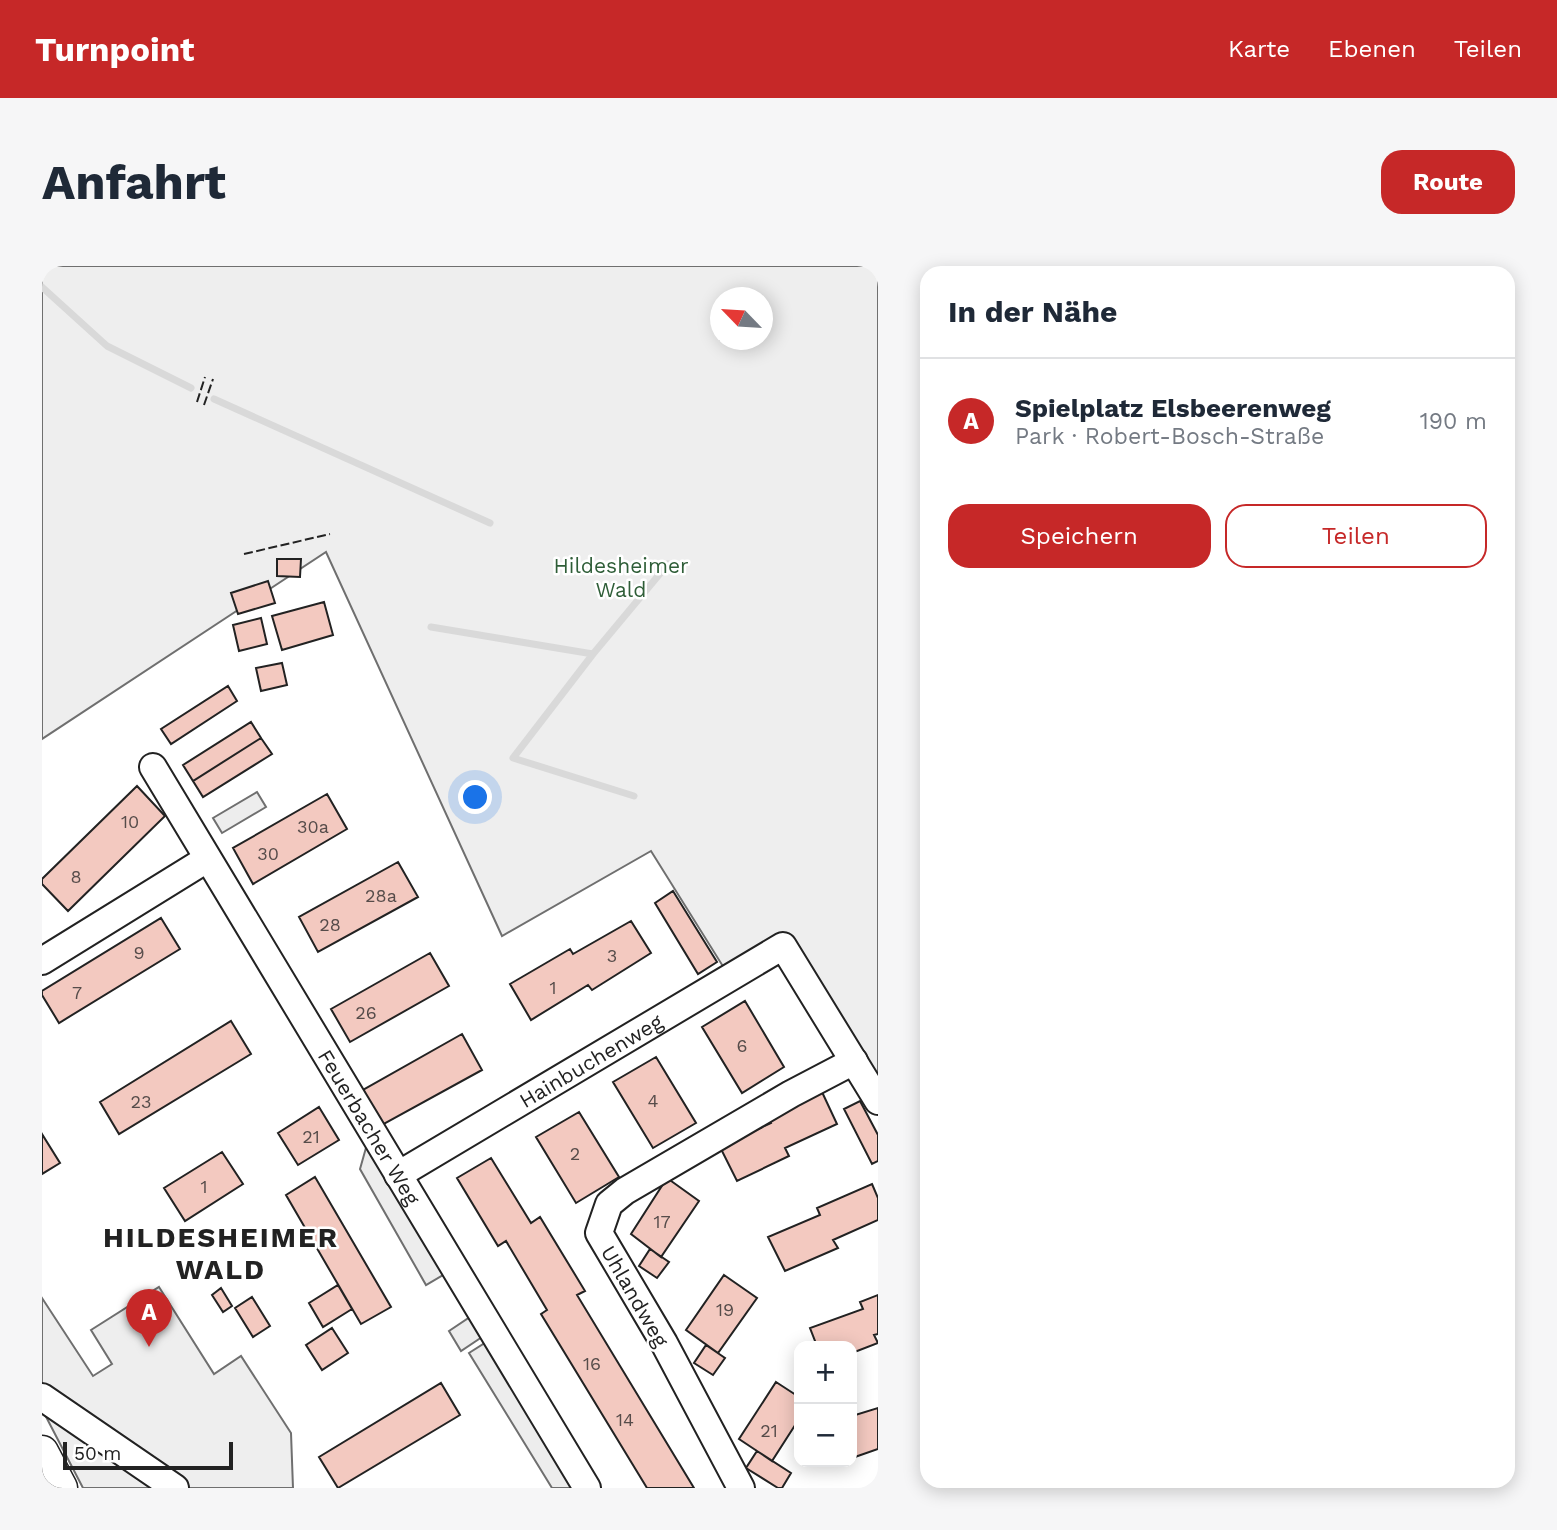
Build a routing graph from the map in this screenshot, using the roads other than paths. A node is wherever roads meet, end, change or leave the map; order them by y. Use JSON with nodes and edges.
{"nodes":[{"id":1,"x":153,"y":767,"type":"dead end"},
{"id":2,"x":207,"y":859,"type":"junction"},
{"id":3,"x":42,"y":961,"type":"edge"},
{"id":4,"x":854,"y":1061,"type":"junction"},
{"id":5,"x":878,"y":1101,"type":"edge"},
{"id":6,"x":398,"y":1175,"type":"junction"},
{"id":7,"x":42,"y":1397,"type":"edge"},
{"id":8,"x":42,"y":1452,"type":"edge"},
{"id":9,"x":61,"y":1488,"type":"edge"},
{"id":10,"x":175,"y":1488,"type":"edge"},
{"id":11,"x":587,"y":1488,"type":"edge"},
{"id":12,"x":741,"y":1488,"type":"edge"}],
"edges":[{"from":1,"to":2,"type":"street","name":"Feuerbacher Weg"},
{"from":2,"to":3,"type":"street"},
{"from":2,"to":6,"type":"street","name":"Feuerbacher Weg"},
{"from":4,"to":5,"type":"street"},
{"from":4,"to":6,"type":"street","name":"Hainbuchenweg"},
{"from":4,"to":12,"type":"street","name":"Uhlandweg"},
{"from":6,"to":11,"type":"street","name":"Feuerbacher Weg"},
{"from":7,"to":10,"type":"street"},
{"from":8,"to":9,"type":"main road"}]}
